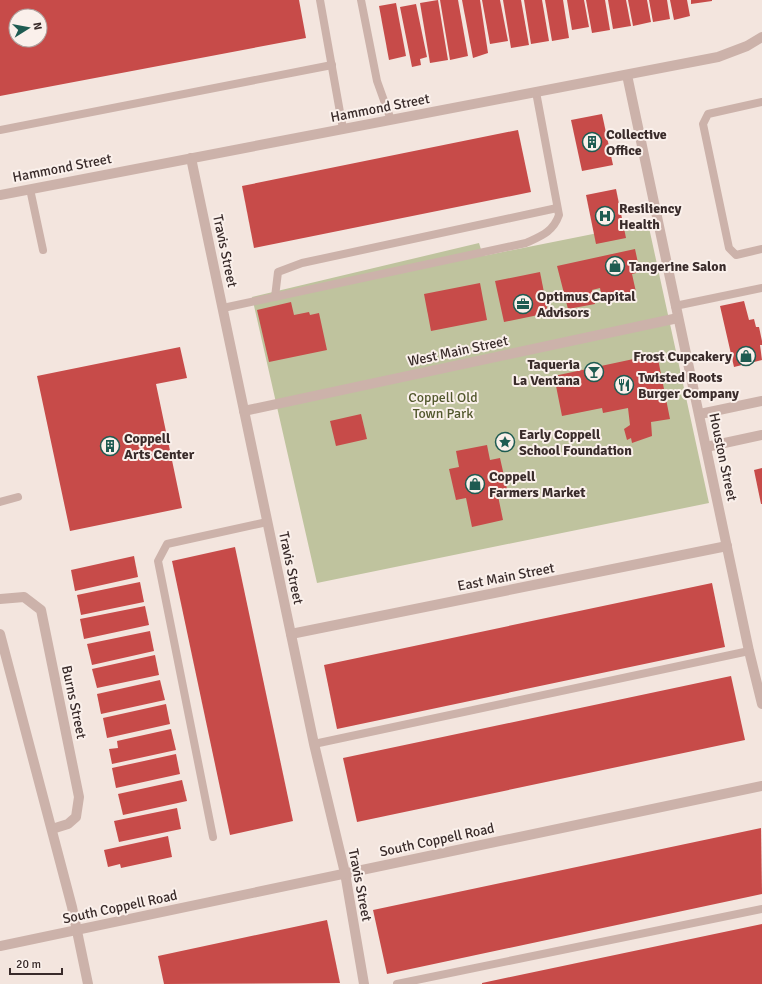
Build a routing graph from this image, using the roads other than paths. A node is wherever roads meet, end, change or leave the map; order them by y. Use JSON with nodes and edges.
{"nodes":[{"id":1,"x":320,"y":0,"type":"edge"},
{"id":2,"x":361,"y":0,"type":"edge"},
{"id":3,"x":762,"y":37,"type":"edge"},
{"id":4,"x":332,"y":65,"type":"junction"},
{"id":5,"x":627,"y":75,"type":"junction"},
{"id":6,"x":536,"y":92,"type":"junction"},
{"id":7,"x":762,"y":102,"type":"edge"},
{"id":8,"x":391,"y":120,"type":"junction"},
{"id":9,"x":343,"y":129,"type":"junction"},
{"id":10,"x":0,"y":130,"type":"edge"},
{"id":11,"x":191,"y":158,"type":"junction"},
{"id":12,"x":30,"y":189,"type":"junction"},
{"id":13,"x":0,"y":195,"type":"edge"},
{"id":14,"x":557,"y":208,"type":"junction"},
{"id":15,"x":762,"y":248,"type":"edge"},
{"id":16,"x":43,"y":250,"type":"dead end"},
{"id":17,"x":762,"y":288,"type":"edge"},
{"id":18,"x":275,"y":297,"type":"junction"},
{"id":19,"x":675,"y":306,"type":"junction"},
{"id":20,"x":222,"y":308,"type":"junction"},
{"id":21,"x":678,"y":318,"type":"junction"},
{"id":22,"x":762,"y":401,"type":"edge"},
{"id":23,"x":244,"y":411,"type":"junction"},
{"id":24,"x":700,"y":414,"type":"junction"},
{"id":25,"x":762,"y":435,"type":"edge"},
{"id":26,"x":706,"y":447,"type":"junction"},
{"id":27,"x":18,"y":497,"type":"dead end"},
{"id":28,"x":0,"y":502,"type":"edge"},
{"id":29,"x":267,"y":522,"type":"junction"},
{"id":30,"x":727,"y":546,"type":"junction"},
{"id":31,"x":0,"y":599,"type":"edge"},
{"id":32,"x":0,"y":634,"type":"edge"},
{"id":33,"x":291,"y":634,"type":"junction"},
{"id":34,"x":749,"y":651,"type":"junction"},
{"id":35,"x":762,"y":704,"type":"edge"},
{"id":36,"x":314,"y":744,"type":"junction"},
{"id":37,"x":762,"y":786,"type":"edge"},
{"id":38,"x":52,"y":830,"type":"junction"},
{"id":39,"x":214,"y":837,"type":"dead end"},
{"id":40,"x":345,"y":873,"type":"junction"},
{"id":41,"x":762,"y":908,"type":"edge"},
{"id":42,"x":78,"y":930,"type":"junction"},
{"id":43,"x":0,"y":946,"type":"edge"},
{"id":44,"x":88,"y":984,"type":"edge"},
{"id":45,"x":364,"y":984,"type":"edge"},
{"id":46,"x":397,"y":984,"type":"edge"}],
"edges":[{"from":1,"to":4,"type":"lane"},
{"from":2,"to":8,"type":"lane"},
{"from":3,"to":5,"type":"street","name":"Hammond Street"},
{"from":4,"to":9,"type":"lane"},
{"from":4,"to":10,"type":"lane"},
{"from":5,"to":6,"type":"street","name":"Hammond Street"},
{"from":5,"to":19,"type":"street","name":"Houston Street"},
{"from":6,"to":8,"type":"street","name":"Hammond Street"},
{"from":6,"to":14,"type":"lane"},
{"from":7,"to":15,"type":"lane"},
{"from":8,"to":9,"type":"street","name":"Hammond Street"},
{"from":9,"to":11,"type":"street","name":"Hammond Street"},
{"from":11,"to":12,"type":"street","name":"Hammond Street"},
{"from":11,"to":20,"type":"street","name":"Travis Street"},
{"from":12,"to":13,"type":"street","name":"Hammond Street"},
{"from":12,"to":16,"type":"lane"},
{"from":14,"to":18,"type":"lane"},
{"from":14,"to":18,"type":"lane"},
{"from":17,"to":19,"type":"lane"},
{"from":18,"to":20,"type":"lane"},
{"from":19,"to":21,"type":"street","name":"Houston Street"},
{"from":20,"to":23,"type":"street","name":"Travis Street"},
{"from":21,"to":23,"type":"street","name":"West Main Street"},
{"from":21,"to":24,"type":"street","name":"Houston Street"},
{"from":22,"to":24,"type":"street"},
{"from":23,"to":29,"type":"street","name":"Travis Street"},
{"from":24,"to":26,"type":"street","name":"Houston Street"},
{"from":25,"to":26,"type":"street"},
{"from":26,"to":30,"type":"street","name":"Houston Street"},
{"from":27,"to":28,"type":"lane"},
{"from":29,"to":33,"type":"street","name":"Travis Street"},
{"from":29,"to":39,"type":"lane"},
{"from":30,"to":33,"type":"street","name":"East Main Street"},
{"from":30,"to":34,"type":"street","name":"Houston Street"},
{"from":31,"to":38,"type":"street","name":"Burns Street"},
{"from":32,"to":38,"type":"street"},
{"from":33,"to":36,"type":"street","name":"Travis Street"},
{"from":34,"to":35,"type":"street","name":"Houston Street"},
{"from":34,"to":36,"type":"lane"},
{"from":36,"to":40,"type":"street","name":"Travis Street"},
{"from":37,"to":40,"type":"street","name":"South Coppell Road"},
{"from":38,"to":42,"type":"street"},
{"from":40,"to":42,"type":"street","name":"South Coppell Road"},
{"from":40,"to":45,"type":"street","name":"Travis Street"},
{"from":41,"to":46,"type":"lane"},
{"from":42,"to":43,"type":"street","name":"South Coppell Road"},
{"from":42,"to":44,"type":"street"}]}
